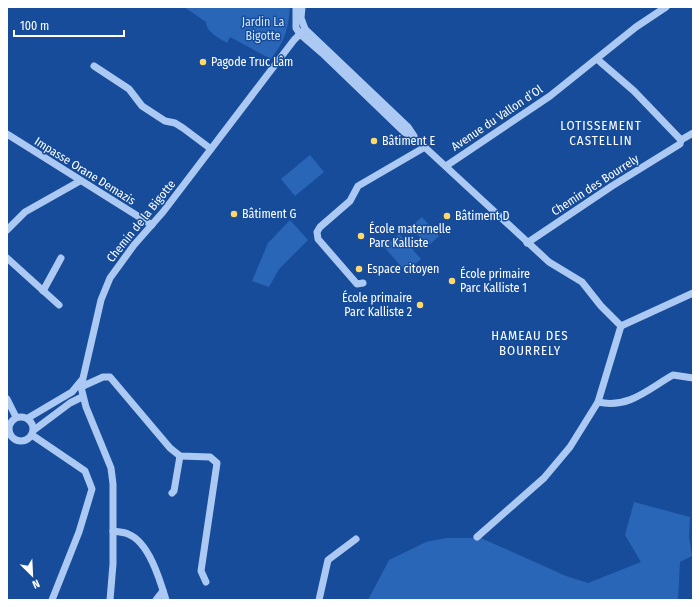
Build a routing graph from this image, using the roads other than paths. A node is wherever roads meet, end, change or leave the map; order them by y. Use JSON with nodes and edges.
{"nodes":[{"id":1,"x":296,"y":7,"type":"edge"},
{"id":2,"x":302,"y":7,"type":"edge"},
{"id":3,"x":666,"y":7,"type":"edge"},
{"id":4,"x":302,"y":32,"type":"junction"},
{"id":5,"x":597,"y":59,"type":"junction"},
{"id":6,"x":94,"y":66,"type":"dead end"},
{"id":7,"x":693,"y":133,"type":"edge"},
{"id":8,"x":7,"y":134,"type":"edge"},
{"id":9,"x":681,"y":140,"type":"junction"},
{"id":10,"x":425,"y":147,"type":"junction"},
{"id":11,"x":211,"y":149,"type":"junction"},
{"id":12,"x":446,"y":166,"type":"junction"},
{"id":13,"x":80,"y":181,"type":"junction"},
{"id":14,"x":152,"y":225,"type":"junction"},
{"id":15,"x":7,"y":230,"type":"edge"},
{"id":16,"x":527,"y":243,"type":"junction"},
{"id":17,"x":7,"y":258,"type":"edge"},
{"id":18,"x":60,"y":258,"type":"dead end"},
{"id":19,"x":363,"y":283,"type":"dead end"},
{"id":20,"x":43,"y":291,"type":"junction"},
{"id":21,"x":693,"y":293,"type":"edge"},
{"id":22,"x":59,"y":305,"type":"dead end"},
{"id":23,"x":621,"y":326,"type":"junction"},
{"id":24,"x":693,"y":378,"type":"edge"},
{"id":25,"x":81,"y":384,"type":"junction"},
{"id":26,"x":82,"y":397,"type":"junction"},
{"id":27,"x":7,"y":399,"type":"edge"},
{"id":28,"x":598,"y":402,"type":"junction"},
{"id":29,"x":16,"y":417,"type":"junction"},
{"id":30,"x":28,"y":418,"type":"junction"},
{"id":31,"x":8,"y":433,"type":"edge"},
{"id":32,"x":33,"y":433,"type":"junction"},
{"id":33,"x":180,"y":456,"type":"junction"},
{"id":34,"x":172,"y":493,"type":"dead end"},
{"id":35,"x":113,"y":531,"type":"junction"},
{"id":36,"x":477,"y":537,"type":"dead end"},
{"id":37,"x":356,"y":539,"type":"dead end"},
{"id":38,"x":206,"y":582,"type":"dead end"},
{"id":39,"x":163,"y":591,"type":"junction"},
{"id":40,"x":52,"y":600,"type":"edge"},
{"id":41,"x":110,"y":600,"type":"edge"},
{"id":42,"x":156,"y":600,"type":"edge"},
{"id":43,"x":166,"y":600,"type":"edge"},
{"id":44,"x":319,"y":600,"type":"edge"}],
"edges":[{"from":1,"to":4,"type":"street"},
{"from":2,"to":4,"type":"street"},
{"from":3,"to":5,"type":"street","name":"Avenue du Vallon d’Ol"},
{"from":4,"to":10,"type":"street"},
{"from":4,"to":11,"type":"street","name":"Chemin de la Bigotte"},
{"from":5,"to":9,"type":"street"},
{"from":5,"to":12,"type":"street","name":"Avenue du Vallon d’Ol"},
{"from":6,"to":11,"type":"street"},
{"from":7,"to":9,"type":"street","name":"Chemin des Bourrely"},
{"from":8,"to":13,"type":"street","name":"Impasse Orane Demazis"},
{"from":9,"to":16,"type":"street","name":"Chemin des Bourrely"},
{"from":10,"to":12,"type":"street"},
{"from":10,"to":19,"type":"street"},
{"from":11,"to":14,"type":"street","name":"Chemin de la Bigotte"},
{"from":12,"to":16,"type":"street"},
{"from":13,"to":14,"type":"street","name":"Impasse Orane Demazis"},
{"from":13,"to":15,"type":"street"},
{"from":14,"to":25,"type":"street","name":"Chemin de la Bigotte"},
{"from":16,"to":23,"type":"street"},
{"from":17,"to":20,"type":"street"},
{"from":18,"to":20,"type":"street"},
{"from":20,"to":22,"type":"street"},
{"from":21,"to":23,"type":"street"},
{"from":23,"to":28,"type":"street"},
{"from":24,"to":28,"type":"street"},
{"from":25,"to":26,"type":"street","name":"Chemin de la Bigotte"},
{"from":25,"to":30,"type":"street"},
{"from":25,"to":33,"type":"street"},
{"from":26,"to":32,"type":"street"},
{"from":26,"to":35,"type":"street","name":"Chemin de la Bigotte"},
{"from":27,"to":29,"type":"street"},
{"from":28,"to":36,"type":"street"},
{"from":29,"to":30,"type":"street"},
{"from":29,"to":31,"type":"street"},
{"from":30,"to":32,"type":"street"},
{"from":31,"to":32,"type":"street"},
{"from":32,"to":40,"type":"street"},
{"from":33,"to":34,"type":"street"},
{"from":33,"to":38,"type":"street"},
{"from":35,"to":39,"type":"street"},
{"from":35,"to":41,"type":"street","name":"Chemin de la Bigotte"},
{"from":37,"to":44,"type":"street"},
{"from":39,"to":42,"type":"street"},
{"from":39,"to":43,"type":"street"}]}
